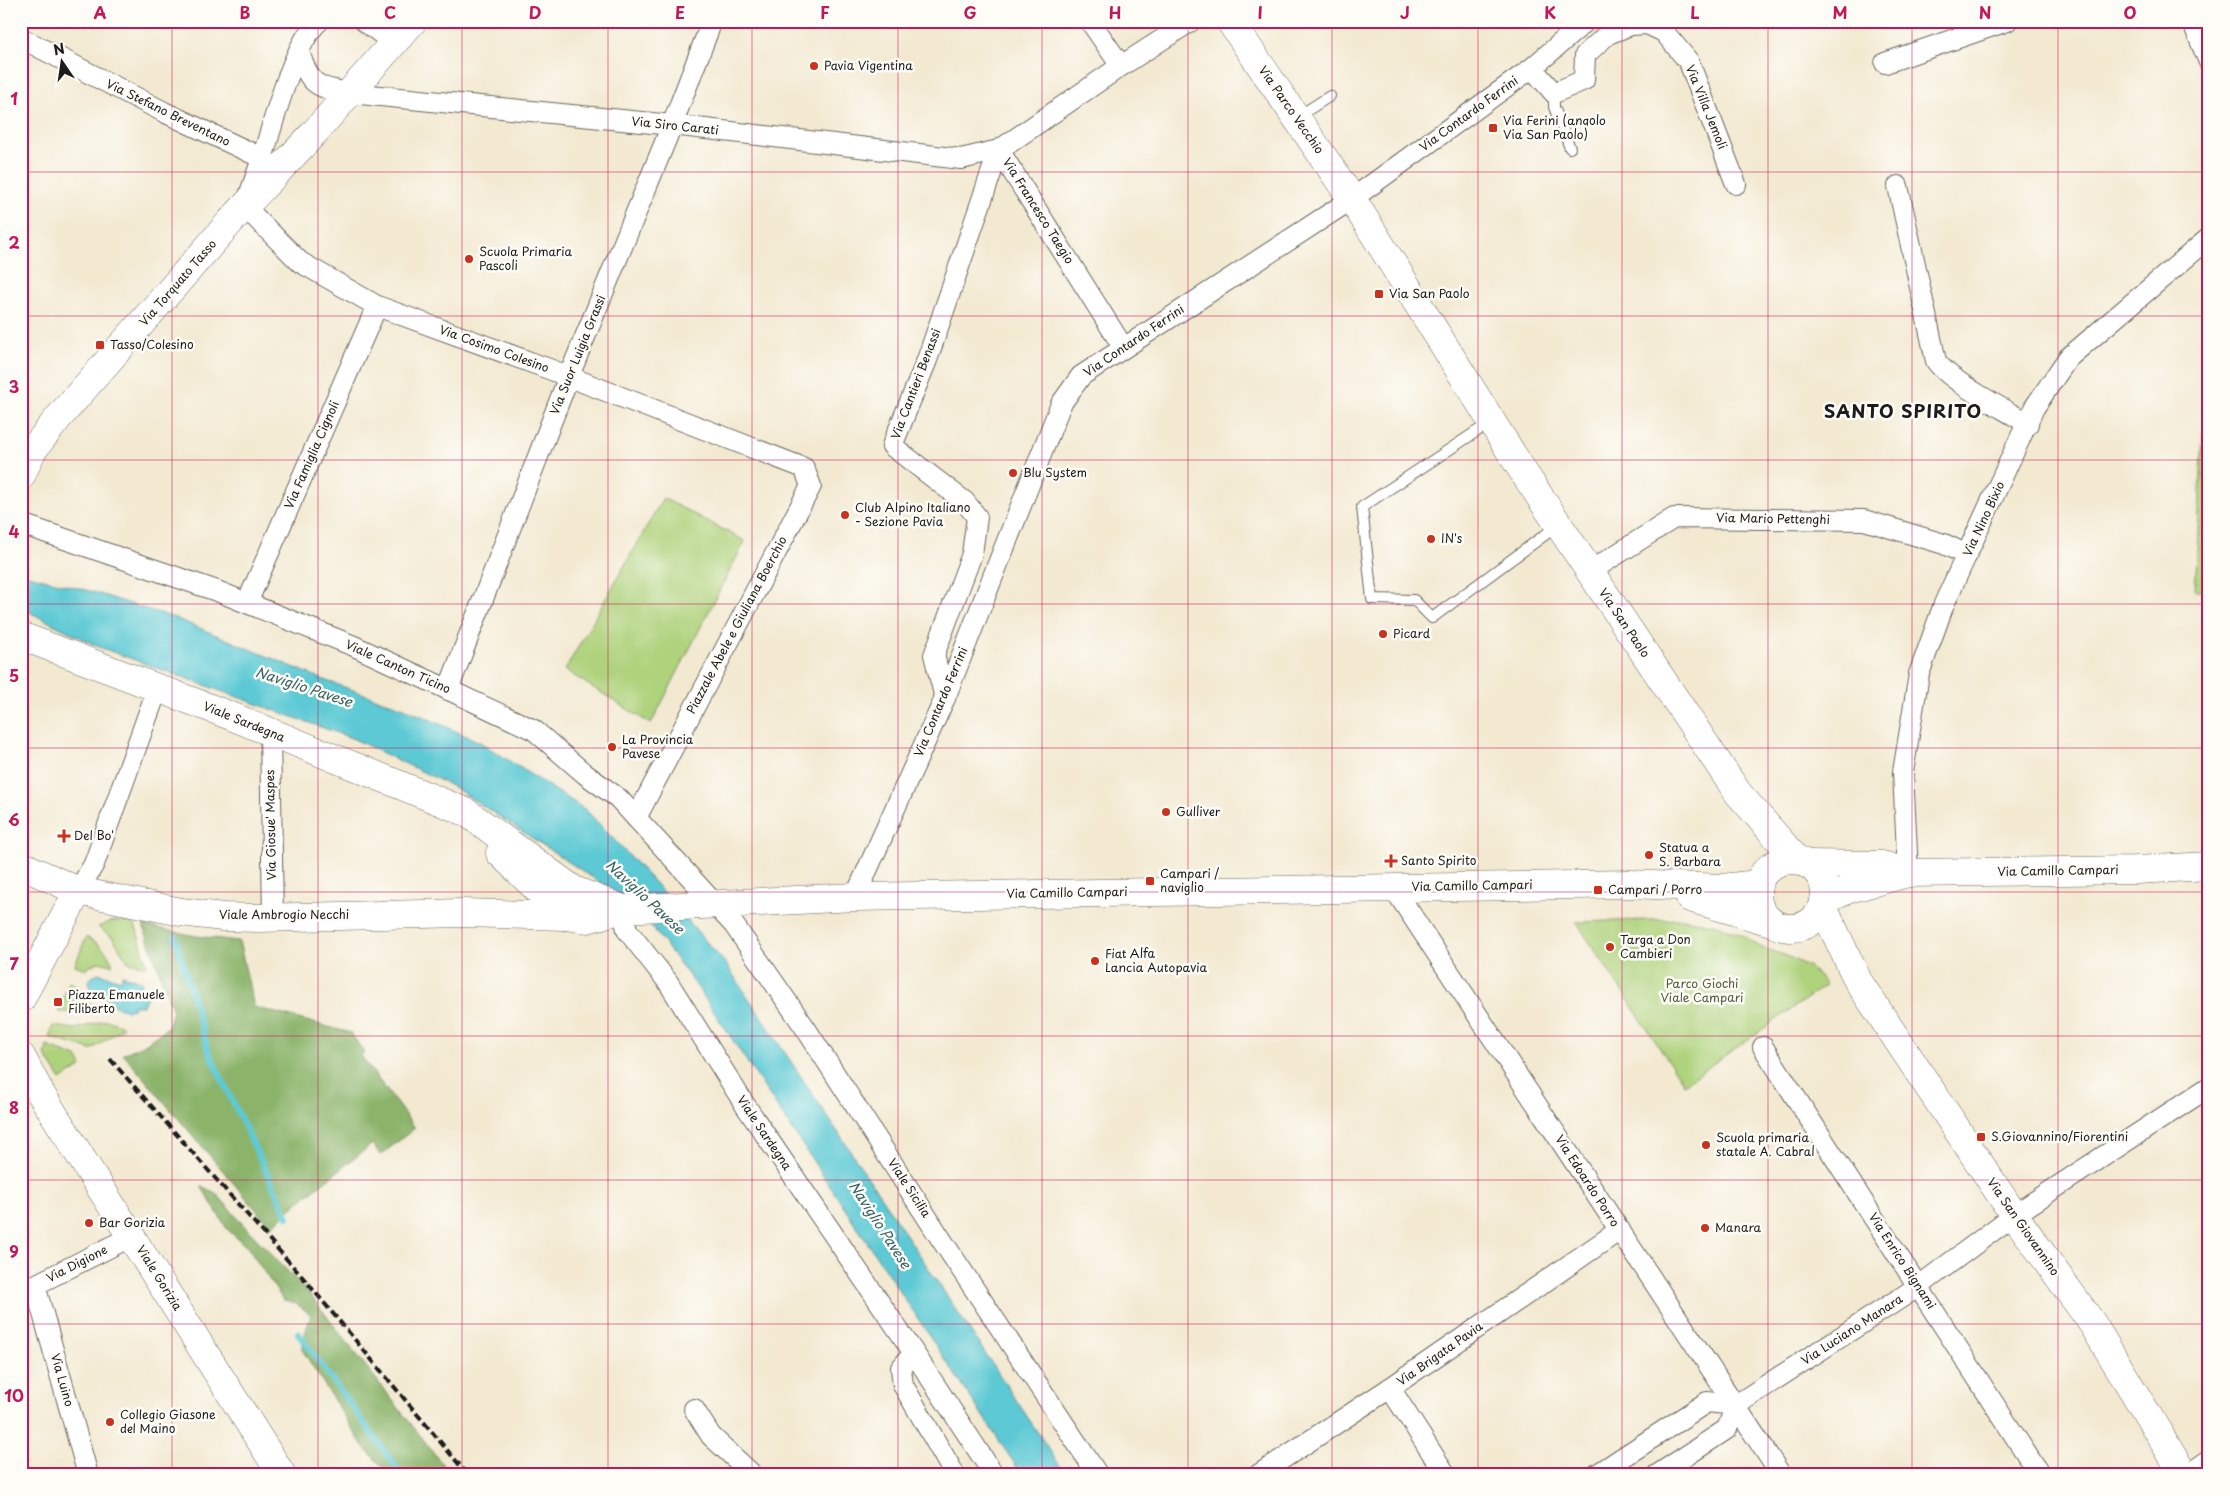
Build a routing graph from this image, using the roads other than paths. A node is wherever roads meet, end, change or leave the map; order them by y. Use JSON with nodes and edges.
{"nodes":[{"id":1,"x":364,"y":21,"type":"edge"},
{"id":2,"x":413,"y":21,"type":"edge"},
{"id":3,"x":712,"y":21,"type":"edge"},
{"id":4,"x":1090,"y":21,"type":"edge"},
{"id":5,"x":1191,"y":21,"type":"edge"},
{"id":6,"x":1230,"y":21,"type":"edge"},
{"id":7,"x":1586,"y":21,"type":"edge"},
{"id":8,"x":2007,"y":21,"type":"edge"},
{"id":9,"x":2192,"y":21,"type":"edge"},
{"id":10,"x":312,"y":24,"type":"edge"},
{"id":11,"x":21,"y":38,"type":"edge"},
{"id":12,"x":395,"y":44,"type":"junction"},
{"id":13,"x":300,"y":52,"type":"junction"},
{"id":14,"x":2209,"y":62,"type":"edge"},
{"id":15,"x":1885,"y":63,"type":"dead end"},
{"id":16,"x":1121,"y":66,"type":"junction"},
{"id":17,"x":1532,"y":68,"type":"junction"},
{"id":18,"x":350,"y":93,"type":"junction"},
{"id":19,"x":1554,"y":93,"type":"junction"},
{"id":20,"x":1330,"y":96,"type":"dead end"},
{"id":21,"x":1296,"y":118,"type":"junction"},
{"id":22,"x":672,"y":125,"type":"junction"},
{"id":23,"x":1570,"y":148,"type":"dead end"},
{"id":24,"x":999,"y":150,"type":"junction"},
{"id":25,"x":262,"y":158,"type":"junction"},
{"id":26,"x":1736,"y":184,"type":"dead end"},
{"id":27,"x":1898,"y":186,"type":"dead end"},
{"id":28,"x":1352,"y":199,"type":"junction"},
{"id":29,"x":245,"y":207,"type":"junction"},
{"id":30,"x":2209,"y":238,"type":"edge"},
{"id":31,"x":377,"y":306,"type":"junction"},
{"id":32,"x":1123,"y":347,"type":"junction"},
{"id":33,"x":569,"y":376,"type":"junction"},
{"id":34,"x":1490,"y":422,"type":"junction"},
{"id":35,"x":2028,"y":424,"type":"junction"},
{"id":36,"x":21,"y":476,"type":"edge"},
{"id":37,"x":811,"y":486,"type":"joint"},
{"id":38,"x":21,"y":524,"type":"edge"},
{"id":39,"x":1558,"y":525,"type":"junction"},
{"id":40,"x":1967,"y":555,"type":"junction"},
{"id":41,"x":1589,"y":572,"type":"junction"},
{"id":42,"x":248,"y":603,"type":"junction"},
{"id":43,"x":21,"y":636,"type":"edge"},
{"id":44,"x":158,"y":688,"type":"junction"},
{"id":45,"x":448,"y":690,"type":"junction"},
{"id":46,"x":945,"y":698,"type":"junction"},
{"id":47,"x":270,"y":732,"type":"junction"},
{"id":48,"x":1738,"y":792,"type":"junction"},
{"id":49,"x":466,"y":812,"type":"junction"},
{"id":50,"x":636,"y":818,"type":"junction"},
{"id":51,"x":1802,"y":862,"type":"junction"},
{"id":52,"x":21,"y":865,"type":"edge"},
{"id":53,"x":2209,"y":866,"type":"edge"},
{"id":54,"x":1908,"y":873,"type":"junction"},
{"id":55,"x":524,"y":875,"type":"junction"},
{"id":56,"x":1761,"y":878,"type":"junction"},
{"id":57,"x":1630,"y":884,"type":"junction"},
{"id":58,"x":1393,"y":887,"type":"junction"},
{"id":59,"x":78,"y":890,"type":"junction"},
{"id":60,"x":855,"y":897,"type":"junction"},
{"id":61,"x":1824,"y":904,"type":"junction"},
{"id":62,"x":715,"y":905,"type":"junction"},
{"id":63,"x":623,"y":909,"type":"junction"},
{"id":64,"x":463,"y":914,"type":"junction"},
{"id":65,"x":565,"y":916,"type":"junction"},
{"id":66,"x":273,"y":918,"type":"junction"},
{"id":67,"x":1781,"y":924,"type":"junction"},
{"id":68,"x":1858,"y":982,"type":"junction"},
{"id":69,"x":21,"y":999,"type":"edge"},
{"id":70,"x":1763,"y":1047,"type":"dead end"},
{"id":71,"x":21,"y":1056,"type":"edge"},
{"id":72,"x":2209,"y":1087,"type":"edge"},
{"id":73,"x":2014,"y":1215,"type":"junction"},
{"id":74,"x":1620,"y":1230,"type":"junction"},
{"id":75,"x":132,"y":1236,"type":"junction"},
{"id":76,"x":28,"y":1286,"type":"edge"},
{"id":77,"x":1919,"y":1286,"type":"junction"},
{"id":78,"x":914,"y":1352,"type":"junction"},
{"id":79,"x":1390,"y":1388,"type":"junction"},
{"id":80,"x":1736,"y":1405,"type":"junction"},
{"id":81,"x":694,"y":1409,"type":"dead end"},
{"id":82,"x":2209,"y":1460,"type":"edge"},
{"id":83,"x":88,"y":1475,"type":"edge"},
{"id":84,"x":282,"y":1475,"type":"edge"},
{"id":85,"x":753,"y":1475,"type":"edge"},
{"id":86,"x":955,"y":1475,"type":"edge"},
{"id":87,"x":994,"y":1475,"type":"edge"},
{"id":88,"x":1098,"y":1475,"type":"edge"},
{"id":89,"x":1258,"y":1475,"type":"edge"},
{"id":90,"x":1446,"y":1475,"type":"edge"},
{"id":91,"x":1596,"y":1475,"type":"edge"},
{"id":92,"x":1657,"y":1475,"type":"edge"},
{"id":93,"x":1781,"y":1475,"type":"edge"},
{"id":94,"x":2040,"y":1475,"type":"edge"},
{"id":95,"x":2186,"y":1475,"type":"edge"}],
"edges":[{"from":1,"to":12,"type":"street"},
{"from":2,"to":12,"type":"street","name":"Via Torquato Tasso"},
{"from":3,"to":22,"type":"street","name":"Via Suor Luigia Grassi"},
{"from":4,"to":16,"type":"street"},
{"from":5,"to":16,"type":"street","name":"Via Francesco Taegio"},
{"from":6,"to":21,"type":"street","name":"Via Parco Vecchio"},
{"from":7,"to":17,"type":"street","name":"Via Contardo Ferrini"},
{"from":8,"to":15,"type":"street"},
{"from":9,"to":14,"type":"street"},
{"from":10,"to":13,"type":"street","name":"Via Torquato Tasso"},
{"from":11,"to":25,"type":"street","name":"Via Stefano Breventano"},
{"from":12,"to":18,"type":"street","name":"Via Torquato Tasso"},
{"from":13,"to":18,"type":"street"},
{"from":13,"to":25,"type":"street","name":"Via Torquato Tasso"},
{"from":16,"to":24,"type":"street","name":"Via Francesco Taegio"},
{"from":17,"to":19,"type":"street"},
{"from":17,"to":28,"type":"street","name":"Via Contardo Ferrini"},
{"from":18,"to":22,"type":"street","name":"Via Siro Carati"},
{"from":18,"to":29,"type":"street","name":"Via Torquato Tasso"},
{"from":19,"to":23,"type":"lane"},
{"from":19,"to":26,"type":"street","name":"Via Villa Jemoli"},
{"from":20,"to":21,"type":"lane"},
{"from":21,"to":28,"type":"street","name":"Via Parco Vecchio"},
{"from":22,"to":24,"type":"street","name":"Via Siro Carati"},
{"from":22,"to":33,"type":"street","name":"Via Suor Luigia Grassi"},
{"from":24,"to":32,"type":"street","name":"Via Francesco Taegio"},
{"from":24,"to":46,"type":"street","name":"Via Cantieri Benassi"},
{"from":25,"to":29,"type":"street","name":"Via Torquato Tasso"},
{"from":27,"to":35,"type":"street"},
{"from":28,"to":32,"type":"street","name":"Via Contardo Ferrini"},
{"from":28,"to":34,"type":"street","name":"Via San Paolo"},
{"from":29,"to":31,"type":"street","name":"Via Cosimo Colesino"},
{"from":29,"to":36,"type":"street","name":"Via Torquato Tasso"},
{"from":30,"to":35,"type":"street","name":"Via Nino Bixio"},
{"from":31,"to":33,"type":"street","name":"Via Cosimo Colesino"},
{"from":31,"to":42,"type":"street","name":"Via Famiglia Cignoli"},
{"from":32,"to":46,"type":"street","name":"Via Contardo Ferrini"},
{"from":33,"to":37,"type":"street","name":"Via Cosimo Colesino"},
{"from":33,"to":45,"type":"street","name":"Via Suor Luigia Grassi"},
{"from":34,"to":39,"type":"street","name":"Via San Paolo"},
{"from":34,"to":39,"type":"lane"},
{"from":35,"to":40,"type":"street","name":"Via Nino Bixio"},
{"from":37,"to":50,"type":"street","name":"Piazzale Abele e Giuliana Boerchio"},
{"from":38,"to":42,"type":"street","name":"Viale Canton Ticino"},
{"from":39,"to":41,"type":"street","name":"Via San Paolo"},
{"from":40,"to":41,"type":"street","name":"Via Mario Pettenghi"},
{"from":40,"to":54,"type":"street","name":"Via Nino Bixio"},
{"from":41,"to":48,"type":"street","name":"Via San Paolo"},
{"from":42,"to":45,"type":"street","name":"Viale Canton Ticino"},
{"from":43,"to":44,"type":"street","name":"Viale Sardegna"},
{"from":44,"to":47,"type":"street","name":"Viale Sardegna"},
{"from":44,"to":59,"type":"street"},
{"from":45,"to":50,"type":"street","name":"Viale Canton Ticino"},
{"from":46,"to":60,"type":"street","name":"Via Contardo Ferrini"},
{"from":47,"to":49,"type":"street","name":"Viale Sardegna"},
{"from":47,"to":66,"type":"street","name":"Via Giosue' Maspes"},
{"from":48,"to":51,"type":"street","name":"Via San Paolo"},
{"from":48,"to":56,"type":"street","name":"Via San Paolo"},
{"from":49,"to":55,"type":"street"},
{"from":49,"to":63,"type":"street","name":"Viale Sardegna"},
{"from":50,"to":62,"type":"street","name":"Viale Canton Ticino"},
{"from":51,"to":54,"type":"street","name":"Via Camillo Campari"},
{"from":51,"to":56,"type":"street"},
{"from":51,"to":61,"type":"street"},
{"from":52,"to":59,"type":"street","name":"Viale Ambrogio Necchi"},
{"from":53,"to":54,"type":"street","name":"Via Camillo Campari"},
{"from":54,"to":61,"type":"street","name":"Via Camillo Campari"},
{"from":55,"to":64,"type":"street","name":"Viale Ambrogio Necchi"},
{"from":55,"to":65,"type":"street"},
{"from":56,"to":57,"type":"street","name":"Via Camillo Campari"},
{"from":56,"to":67,"type":"street"},
{"from":57,"to":58,"type":"street","name":"Via Camillo Campari"},
{"from":57,"to":67,"type":"street","name":"Via Camillo Campari"},
{"from":58,"to":60,"type":"street","name":"Via Camillo Campari"},
{"from":58,"to":74,"type":"street","name":"Via Edoardo Porro"},
{"from":59,"to":66,"type":"street","name":"Viale Ambrogio Necchi"},
{"from":59,"to":69,"type":"street"},
{"from":60,"to":62,"type":"street","name":"Via Camillo Campari"},
{"from":61,"to":67,"type":"street"},
{"from":61,"to":68,"type":"street","name":"Via San Giovannino"},
{"from":62,"to":63,"type":"street","name":"Via Camillo Campari"},
{"from":62,"to":88,"type":"street","name":"Viale Sicilia"},
{"from":63,"to":65,"type":"street"},
{"from":63,"to":78,"type":"street","name":"Viale Sardegna"},
{"from":64,"to":65,"type":"street","name":"Viale Ambrogio Necchi"},
{"from":64,"to":66,"type":"street","name":"Viale Ambrogio Necchi"},
{"from":67,"to":68,"type":"street","name":"Via San Giovannino"},
{"from":68,"to":73,"type":"street","name":"Via San Giovannino"},
{"from":70,"to":77,"type":"street","name":"Via Enrico Bignami"},
{"from":71,"to":75,"type":"street","name":"Viale Gorizia"},
{"from":72,"to":73,"type":"street","name":"Via Luciano Manara"},
{"from":73,"to":77,"type":"street","name":"Via Luciano Manara"},
{"from":73,"to":95,"type":"street","name":"Via San Giovannino"},
{"from":74,"to":79,"type":"street","name":"Via Brigata Pavia"},
{"from":74,"to":80,"type":"street","name":"Via Edoardo Porro"},
{"from":75,"to":76,"type":"street","name":"Via Digione"},
{"from":75,"to":84,"type":"street","name":"Viale Gorizia"},
{"from":76,"to":83,"type":"street","name":"Via Luino"},
{"from":77,"to":80,"type":"street","name":"Via Luciano Manara"},
{"from":77,"to":94,"type":"street","name":"Via Enrico Bignami"},
{"from":78,"to":86,"type":"street"},
{"from":78,"to":87,"type":"street","name":"Viale Sardegna"},
{"from":79,"to":89,"type":"street","name":"Via Brigata Pavia"},
{"from":79,"to":90,"type":"street"},
{"from":80,"to":91,"type":"street"},
{"from":80,"to":92,"type":"street"},
{"from":80,"to":93,"type":"street","name":"Via Edoardo Porro"},
{"from":81,"to":85,"type":"street"},
{"from":82,"to":95,"type":"street"}]}
